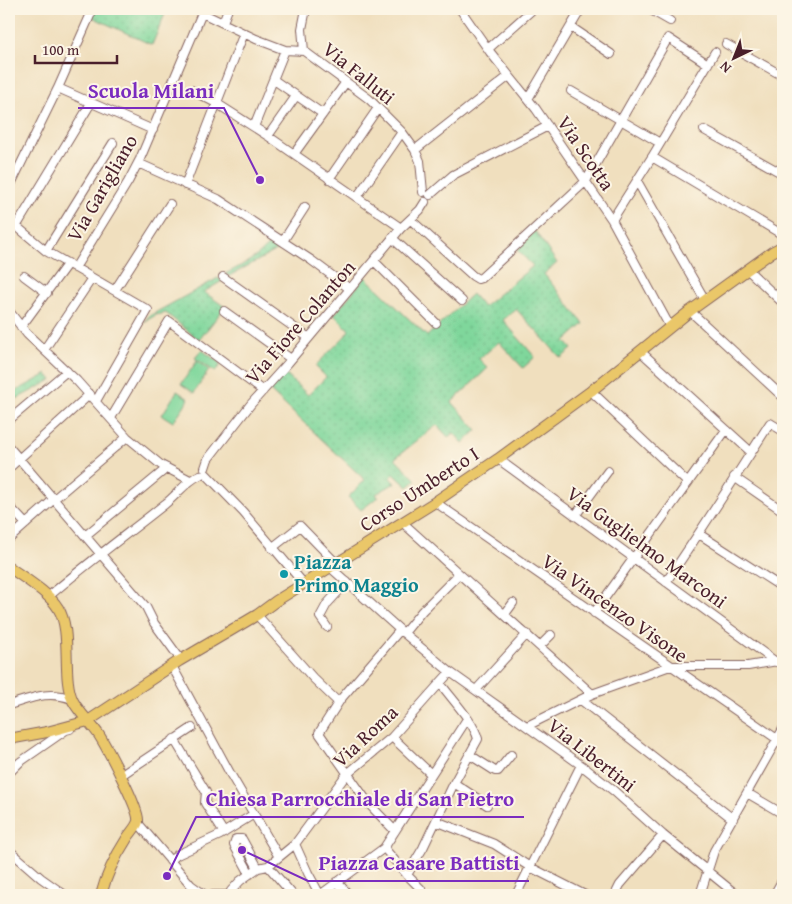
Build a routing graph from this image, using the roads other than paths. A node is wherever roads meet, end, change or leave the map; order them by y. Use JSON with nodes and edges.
{"nodes":[{"id":1,"x":93,"y":9,"type":"edge"},
{"id":2,"x":228,"y":9,"type":"edge"},
{"id":3,"x":306,"y":9,"type":"edge"},
{"id":4,"x":533,"y":9,"type":"edge"},
{"id":5,"x":581,"y":9,"type":"edge"},
{"id":6,"x":649,"y":9,"type":"edge"},
{"id":7,"x":464,"y":11,"type":"edge"},
{"id":8,"x":202,"y":13,"type":"joint"},
{"id":9,"x":670,"y":21,"type":"dead end"},
{"id":10,"x":223,"y":22,"type":"junction"},
{"id":11,"x":571,"y":27,"type":"junction"},
{"id":12,"x":244,"y":33,"type":"junction"},
{"id":13,"x":726,"y":44,"type":"dead end"},
{"id":14,"x":488,"y":49,"type":"junction"},
{"id":15,"x":285,"y":50,"type":"junction"},
{"id":16,"x":304,"y":51,"type":"junction"},
{"id":17,"x":715,"y":52,"type":"dead end"},
{"id":18,"x":611,"y":54,"type":"dead end"},
{"id":19,"x":708,"y":64,"type":"junction"},
{"id":20,"x":509,"y":76,"type":"junction"},
{"id":21,"x":783,"y":76,"type":"edge"},
{"id":22,"x":274,"y":80,"type":"junction"},
{"id":23,"x":346,"y":82,"type":"junction"},
{"id":24,"x":58,"y":88,"type":"junction"},
{"id":25,"x":191,"y":90,"type":"dead end"},
{"id":26,"x":571,"y":91,"type":"dead end"},
{"id":27,"x":296,"y":96,"type":"junction"},
{"id":28,"x":528,"y":98,"type":"junction"},
{"id":29,"x":92,"y":103,"type":"junction"},
{"id":30,"x":216,"y":103,"type":"junction"},
{"id":31,"x":378,"y":108,"type":"junction"},
{"id":32,"x":322,"y":114,"type":"junction"},
{"id":33,"x":621,"y":120,"type":"junction"},
{"id":34,"x":548,"y":126,"type":"junction"},
{"id":35,"x":254,"y":127,"type":"junction"},
{"id":36,"x":153,"y":130,"type":"junction"},
{"id":37,"x":704,"y":130,"type":"dead end"},
{"id":38,"x":402,"y":132,"type":"junction"},
{"id":39,"x":268,"y":136,"type":"junction"},
{"id":40,"x":113,"y":143,"type":"dead end"},
{"id":41,"x":660,"y":143,"type":"junction"},
{"id":42,"x":416,"y":150,"type":"junction"},
{"id":43,"x":294,"y":154,"type":"junction"},
{"id":44,"x":652,"y":157,"type":"junction"},
{"id":45,"x":138,"y":163,"type":"junction"},
{"id":46,"x":783,"y":174,"type":"edge"},
{"id":47,"x":329,"y":179,"type":"junction"},
{"id":48,"x":586,"y":181,"type":"junction"},
{"id":49,"x":637,"y":181,"type":"junction"},
{"id":50,"x":185,"y":185,"type":"junction"},
{"id":51,"x":9,"y":188,"type":"edge"},
{"id":52,"x":426,"y":194,"type":"junction"},
{"id":53,"x":356,"y":197,"type":"junction"},
{"id":54,"x":425,"y":202,"type":"joint"},
{"id":55,"x":170,"y":204,"type":"dead end"},
{"id":56,"x":306,"y":207,"type":"dead end"},
{"id":57,"x":9,"y":220,"type":"edge"},
{"id":58,"x":411,"y":220,"type":"junction"},
{"id":59,"x":612,"y":220,"type":"junction"},
{"id":60,"x":16,"y":227,"type":"junction"},
{"id":61,"x":401,"y":228,"type":"junction"},
{"id":62,"x":783,"y":235,"type":"edge"},
{"id":63,"x":392,"y":238,"type":"junction"},
{"id":64,"x":783,"y":239,"type":"edge"},
{"id":65,"x":283,"y":241,"type":"junction"},
{"id":66,"x":783,"y":246,"type":"edge"},
{"id":67,"x":46,"y":250,"type":"junction"},
{"id":68,"x":772,"y":252,"type":"junction"},
{"id":69,"x":374,"y":261,"type":"junction"},
{"id":70,"x":71,"y":266,"type":"junction"},
{"id":71,"x":748,"y":270,"type":"junction"},
{"id":72,"x":24,"y":276,"type":"dead end"},
{"id":73,"x":224,"y":277,"type":"dead end"},
{"id":74,"x":92,"y":278,"type":"junction"},
{"id":75,"x":350,"y":289,"type":"junction"},
{"id":76,"x":115,"y":290,"type":"junction"},
{"id":77,"x":47,"y":293,"type":"junction"},
{"id":78,"x":782,"y":299,"type":"edge"},
{"id":79,"x":705,"y":300,"type":"junction"},
{"id":80,"x":462,"y":301,"type":"dead end"},
{"id":81,"x":9,"y":311,"type":"edge"},
{"id":82,"x":224,"y":311,"type":"dead end"},
{"id":83,"x":690,"y":311,"type":"junction"},
{"id":84,"x":436,"y":323,"type":"dead end"},
{"id":85,"x":21,"y":327,"type":"junction"},
{"id":86,"x":670,"y":327,"type":"junction"},
{"id":87,"x":309,"y":338,"type":"junction"},
{"id":88,"x":44,"y":350,"type":"junction"},
{"id":89,"x":640,"y":351,"type":"junction"},
{"id":90,"x":291,"y":359,"type":"junction"},
{"id":91,"x":67,"y":371,"type":"junction"},
{"id":92,"x":590,"y":390,"type":"junction"},
{"id":93,"x":263,"y":391,"type":"junction"},
{"id":94,"x":90,"y":394,"type":"junction"},
{"id":95,"x":783,"y":397,"type":"edge"},
{"id":96,"x":96,"y":401,"type":"junction"},
{"id":97,"x":111,"y":418,"type":"junction"},
{"id":98,"x":9,"y":420,"type":"edge"},
{"id":99,"x":726,"y":430,"type":"junction"},
{"id":100,"x":783,"y":431,"type":"edge"},
{"id":101,"x":128,"y":437,"type":"junction"},
{"id":102,"x":9,"y":447,"type":"edge"},
{"id":103,"x":751,"y":452,"type":"junction"},
{"id":104,"x":20,"y":459,"type":"junction"},
{"id":105,"x":498,"y":459,"type":"junction"},
{"id":106,"x":9,"y":468,"type":"edge"},
{"id":107,"x":167,"y":468,"type":"junction"},
{"id":108,"x":608,"y":471,"type":"dead end"},
{"id":109,"x":204,"y":473,"type":"junction"},
{"id":110,"x":734,"y":477,"type":"junction"},
{"id":111,"x":190,"y":480,"type":"junction"},
{"id":112,"x":688,"y":484,"type":"junction"},
{"id":113,"x":54,"y":499,"type":"junction"},
{"id":114,"x":435,"y":502,"type":"junction"},
{"id":115,"x":9,"y":506,"type":"edge"},
{"id":116,"x":783,"y":510,"type":"edge"},
{"id":117,"x":576,"y":516,"type":"junction"},
{"id":118,"x":402,"y":522,"type":"junction"},
{"id":119,"x":26,"y":524,"type":"junction"},
{"id":120,"x":699,"y":534,"type":"junction"},
{"id":121,"x":85,"y":536,"type":"junction"},
{"id":122,"x":9,"y":540,"type":"edge"},
{"id":123,"x":272,"y":548,"type":"junction"},
{"id":124,"x":100,"y":554,"type":"junction"},
{"id":125,"x":634,"y":558,"type":"junction"},
{"id":126,"x":334,"y":566,"type":"junction"},
{"id":127,"x":9,"y":567,"type":"edge"},
{"id":128,"x":459,"y":574,"type":"junction"},
{"id":129,"x":346,"y":582,"type":"junction"},
{"id":130,"x":666,"y":582,"type":"junction"},
{"id":131,"x":304,"y":584,"type":"junction"},
{"id":132,"x":783,"y":588,"type":"edge"},
{"id":133,"x":48,"y":597,"type":"junction"},
{"id":134,"x":513,"y":604,"type":"dead end"},
{"id":135,"x":594,"y":612,"type":"junction"},
{"id":136,"x":505,"y":614,"type":"junction"},
{"id":137,"x":257,"y":615,"type":"junction"},
{"id":138,"x":327,"y":628,"type":"dead end"},
{"id":139,"x":402,"y":631,"type":"junction"},
{"id":140,"x":527,"y":634,"type":"junction"},
{"id":141,"x":551,"y":635,"type":"dead end"},
{"id":142,"x":540,"y":646,"type":"junction"},
{"id":143,"x":780,"y":661,"type":"edge"},
{"id":144,"x":176,"y":663,"type":"junction"},
{"id":145,"x":670,"y":666,"type":"junction"},
{"id":146,"x":450,"y":672,"type":"junction"},
{"id":147,"x":440,"y":683,"type":"junction"},
{"id":148,"x":476,"y":690,"type":"junction"},
{"id":149,"x":592,"y":694,"type":"junction"},
{"id":150,"x":72,"y":699,"type":"junction"},
{"id":151,"x":580,"y":700,"type":"junction"},
{"id":152,"x":338,"y":702,"type":"junction"},
{"id":153,"x":9,"y":705,"type":"edge"},
{"id":154,"x":466,"y":719,"type":"junction"},
{"id":155,"x":88,"y":721,"type":"junction"},
{"id":156,"x":196,"y":726,"type":"junction"},
{"id":157,"x":527,"y":726,"type":"junction"},
{"id":158,"x":783,"y":729,"type":"edge"},
{"id":159,"x":392,"y":737,"type":"junction"},
{"id":160,"x":174,"y":739,"type":"junction"},
{"id":161,"x":777,"y":739,"type":"junction"},
{"id":162,"x":9,"y":740,"type":"edge"},
{"id":163,"x":470,"y":755,"type":"junction"},
{"id":164,"x":511,"y":755,"type":"dead end"},
{"id":165,"x":581,"y":765,"type":"junction"},
{"id":166,"x":9,"y":773,"type":"edge"},
{"id":167,"x":348,"y":773,"type":"junction"},
{"id":168,"x":431,"y":774,"type":"junction"},
{"id":169,"x":120,"y":776,"type":"junction"},
{"id":170,"x":454,"y":783,"type":"junction"},
{"id":171,"x":747,"y":794,"type":"junction"},
{"id":172,"x":487,"y":805,"type":"dead end"},
{"id":173,"x":254,"y":814,"type":"junction"},
{"id":174,"x":783,"y":814,"type":"edge"},
{"id":175,"x":733,"y":819,"type":"junction"},
{"id":176,"x":436,"y":821,"type":"junction"},
{"id":177,"x":138,"y":823,"type":"junction"},
{"id":178,"x":395,"y":831,"type":"junction"},
{"id":179,"x":224,"y":833,"type":"junction"},
{"id":180,"x":663,"y":835,"type":"junction"},
{"id":181,"x":295,"y":844,"type":"junction"},
{"id":182,"x":384,"y":848,"type":"junction"},
{"id":183,"x":9,"y":850,"type":"edge"},
{"id":184,"x":279,"y":857,"type":"junction"},
{"id":185,"x":170,"y":860,"type":"junction"},
{"id":186,"x":268,"y":866,"type":"junction"},
{"id":187,"x":530,"y":867,"type":"junction"},
{"id":188,"x":258,"y":868,"type":"junction"},
{"id":189,"x":708,"y":871,"type":"junction"},
{"id":190,"x":250,"y":874,"type":"junction"},
{"id":191,"x":408,"y":875,"type":"junction"},
{"id":192,"x":783,"y":879,"type":"edge"},
{"id":193,"x":337,"y":882,"type":"junction"},
{"id":194,"x":421,"y":889,"type":"dead end"},
{"id":195,"x":61,"y":894,"type":"edge"},
{"id":196,"x":101,"y":895,"type":"edge"},
{"id":197,"x":205,"y":895,"type":"edge"},
{"id":198,"x":213,"y":895,"type":"edge"},
{"id":199,"x":230,"y":895,"type":"edge"},
{"id":200,"x":293,"y":895,"type":"edge"},
{"id":201,"x":320,"y":895,"type":"edge"},
{"id":202,"x":349,"y":895,"type":"edge"},
{"id":203,"x":516,"y":895,"type":"edge"},
{"id":204,"x":585,"y":895,"type":"edge"},
{"id":205,"x":615,"y":895,"type":"edge"},
{"id":206,"x":700,"y":895,"type":"edge"},
{"id":207,"x":737,"y":895,"type":"edge"},
{"id":208,"x":774,"y":895,"type":"edge"}],
"edges":[{"from":1,"to":24,"type":"street"},
{"from":2,"to":10,"type":"street"},
{"from":3,"to":16,"type":"street"},
{"from":4,"to":14,"type":"street"},
{"from":5,"to":11,"type":"street"},
{"from":6,"to":9,"type":"street"},
{"from":7,"to":14,"type":"street","name":"Via Scotta"},
{"from":8,"to":10,"type":"street","name":"Via Falluti"},
{"from":8,"to":36,"type":"street","name":"Via Garigliano"},
{"from":10,"to":12,"type":"street","name":"Via Falluti"},
{"from":11,"to":18,"type":"street"},
{"from":11,"to":28,"type":"street"},
{"from":12,"to":15,"type":"street","name":"Via Falluti"},
{"from":12,"to":30,"type":"street"},
{"from":13,"to":21,"type":"street"},
{"from":14,"to":20,"type":"street","name":"Via Scotta"},
{"from":15,"to":16,"type":"street","name":"Via Falluti"},
{"from":15,"to":22,"type":"street"},
{"from":16,"to":23,"type":"street","name":"Via Falluti"},
{"from":17,"to":19,"type":"street"},
{"from":19,"to":33,"type":"street"},
{"from":19,"to":41,"type":"street"},
{"from":20,"to":28,"type":"street","name":"Via Scotta"},
{"from":20,"to":42,"type":"street"},
{"from":22,"to":27,"type":"street"},
{"from":22,"to":35,"type":"street"},
{"from":23,"to":31,"type":"street","name":"Via Falluti"},
{"from":23,"to":32,"type":"street"},
{"from":24,"to":29,"type":"street"},
{"from":24,"to":51,"type":"street"},
{"from":25,"to":30,"type":"street"},
{"from":26,"to":33,"type":"street"},
{"from":27,"to":32,"type":"street"},
{"from":27,"to":39,"type":"street"},
{"from":28,"to":34,"type":"street","name":"Via Scotta"},
{"from":29,"to":36,"type":"street"},
{"from":29,"to":60,"type":"street"},
{"from":30,"to":35,"type":"street"},
{"from":30,"to":50,"type":"street"},
{"from":31,"to":38,"type":"street","name":"Via Falluti"},
{"from":31,"to":47,"type":"street"},
{"from":32,"to":43,"type":"street"},
{"from":33,"to":41,"type":"street"},
{"from":33,"to":48,"type":"street"},
{"from":34,"to":48,"type":"street","name":"Via Scotta"},
{"from":34,"to":52,"type":"street"},
{"from":35,"to":39,"type":"street"},
{"from":36,"to":45,"type":"street","name":"Via Garigliano"},
{"from":37,"to":46,"type":"street"},
{"from":38,"to":42,"type":"street","name":"Via Falluti"},
{"from":38,"to":53,"type":"street"},
{"from":39,"to":43,"type":"street"},
{"from":40,"to":67,"type":"street"},
{"from":41,"to":44,"type":"street"},
{"from":42,"to":52,"type":"street","name":"Via Falluti"},
{"from":43,"to":47,"type":"street"},
{"from":44,"to":49,"type":"street"},
{"from":44,"to":62,"type":"street"},
{"from":45,"to":50,"type":"street"},
{"from":45,"to":70,"type":"street","name":"Via Garigliano"},
{"from":47,"to":53,"type":"street"},
{"from":48,"to":58,"type":"street"},
{"from":48,"to":59,"type":"street","name":"Via Scotta"},
{"from":49,"to":59,"type":"street"},
{"from":49,"to":79,"type":"street"},
{"from":50,"to":65,"type":"street"},
{"from":52,"to":54,"type":"street","name":"Via Falluti"},
{"from":53,"to":61,"type":"street"},
{"from":54,"to":58,"type":"street","name":"Via Fiore Colanton"},
{"from":55,"to":76,"type":"street"},
{"from":56,"to":65,"type":"street"},
{"from":57,"to":60,"type":"street"},
{"from":58,"to":61,"type":"street","name":"Via Fiore Colanton"},
{"from":59,"to":86,"type":"street","name":"Via Scotta"},
{"from":60,"to":67,"type":"street"},
{"from":61,"to":63,"type":"street","name":"Via Fiore Colanton"},
{"from":63,"to":69,"type":"street","name":"Via Fiore Colanton"},
{"from":63,"to":80,"type":"street"},
{"from":64,"to":68,"type":"main road","name":"Corso Umberto I"},
{"from":65,"to":75,"type":"street"},
{"from":66,"to":68,"type":"main road","name":"Corso Umberto I"},
{"from":67,"to":70,"type":"street"},
{"from":68,"to":71,"type":"main road","name":"Corso Umberto I"},
{"from":69,"to":75,"type":"street","name":"Via Fiore Colanton"},
{"from":69,"to":84,"type":"street"},
{"from":70,"to":74,"type":"street"},
{"from":70,"to":77,"type":"street","name":"Via Garigliano"},
{"from":71,"to":78,"type":"street"},
{"from":71,"to":79,"type":"main road","name":"Corso Umberto I"},
{"from":72,"to":77,"type":"street"},
{"from":73,"to":87,"type":"street"},
{"from":74,"to":76,"type":"street"},
{"from":74,"to":88,"type":"street"},
{"from":75,"to":87,"type":"street","name":"Via Fiore Colanton"},
{"from":76,"to":96,"type":"street"},
{"from":77,"to":85,"type":"street","name":"Via Garigliano"},
{"from":79,"to":83,"type":"main road","name":"Corso Umberto I"},
{"from":81,"to":85,"type":"street"},
{"from":82,"to":90,"type":"street"},
{"from":83,"to":86,"type":"main road","name":"Corso Umberto I"},
{"from":83,"to":95,"type":"street"},
{"from":85,"to":88,"type":"street"},
{"from":86,"to":89,"type":"main road","name":"Corso Umberto I"},
{"from":87,"to":90,"type":"street","name":"Via Fiore Colanton"},
{"from":88,"to":91,"type":"street"},
{"from":89,"to":92,"type":"main road","name":"Corso Umberto I"},
{"from":89,"to":99,"type":"street"},
{"from":90,"to":93,"type":"street","name":"Via Fiore Colanton"},
{"from":91,"to":94,"type":"street"},
{"from":91,"to":98,"type":"street"},
{"from":92,"to":105,"type":"main road","name":"Corso Umberto I"},
{"from":92,"to":112,"type":"street"},
{"from":93,"to":97,"type":"street"},
{"from":93,"to":109,"type":"street","name":"Via Fiore Colanton"},
{"from":94,"to":96,"type":"street"},
{"from":94,"to":104,"type":"street"},
{"from":96,"to":97,"type":"street"},
{"from":97,"to":101,"type":"street"},
{"from":99,"to":103,"type":"street"},
{"from":99,"to":112,"type":"street"},
{"from":100,"to":103,"type":"street"},
{"from":101,"to":107,"type":"street"},
{"from":101,"to":113,"type":"street"},
{"from":102,"to":104,"type":"street"},
{"from":103,"to":110,"type":"street"},
{"from":104,"to":106,"type":"street"},
{"from":104,"to":113,"type":"street"},
{"from":105,"to":114,"type":"main road","name":"Corso Umberto I"},
{"from":105,"to":117,"type":"street","name":"Via Guglielmo Marconi"},
{"from":107,"to":111,"type":"street"},
{"from":107,"to":121,"type":"street"},
{"from":108,"to":117,"type":"street"},
{"from":109,"to":111,"type":"street"},
{"from":109,"to":123,"type":"street"},
{"from":110,"to":116,"type":"street"},
{"from":110,"to":120,"type":"street"},
{"from":111,"to":124,"type":"street"},
{"from":112,"to":125,"type":"street"},
{"from":113,"to":119,"type":"street"},
{"from":113,"to":121,"type":"street"},
{"from":114,"to":118,"type":"main road","name":"Corso Umberto I"},
{"from":114,"to":135,"type":"street","name":"Via Vincenzo Visone"},
{"from":115,"to":119,"type":"street"},
{"from":117,"to":125,"type":"street","name":"Via Guglielmo Marconi"},
{"from":118,"to":126,"type":"main road","name":"Corso Umberto I"},
{"from":118,"to":128,"type":"street"},
{"from":119,"to":122,"type":"street"},
{"from":120,"to":130,"type":"street"},
{"from":120,"to":132,"type":"street"},
{"from":121,"to":124,"type":"street"},
{"from":123,"to":126,"type":"street","name":"Via Libertini"},
{"from":123,"to":131,"type":"street"},
{"from":124,"to":133,"type":"street"},
{"from":124,"to":144,"type":"street"},
{"from":125,"to":130,"type":"street","name":"Via Guglielmo Marconi"},
{"from":125,"to":135,"type":"street"},
{"from":126,"to":129,"type":"street","name":"Via Libertini"},
{"from":126,"to":131,"type":"main road","name":"Corso Umberto I"},
{"from":127,"to":133,"type":"main road"},
{"from":128,"to":136,"type":"street"},
{"from":128,"to":139,"type":"street"},
{"from":129,"to":138,"type":"street"},
{"from":129,"to":139,"type":"street","name":"Via Libertini"},
{"from":130,"to":143,"type":"street","name":"Via Guglielmo Marconi"},
{"from":131,"to":137,"type":"main road","name":"Corso Umberto I"},
{"from":133,"to":150,"type":"main road"},
{"from":134,"to":136,"type":"street"},
{"from":135,"to":145,"type":"street","name":"Via Vincenzo Visone"},
{"from":136,"to":140,"type":"street"},
{"from":137,"to":144,"type":"main road","name":"Corso Umberto I"},
{"from":137,"to":152,"type":"street"},
{"from":139,"to":146,"type":"street","name":"Via Libertini"},
{"from":139,"to":152,"type":"street"},
{"from":140,"to":142,"type":"street"},
{"from":140,"to":148,"type":"street"},
{"from":141,"to":142,"type":"street"},
{"from":142,"to":149,"type":"street"},
{"from":143,"to":145,"type":"street"},
{"from":144,"to":155,"type":"main road","name":"Corso Umberto I"},
{"from":144,"to":156,"type":"street"},
{"from":145,"to":149,"type":"street"},
{"from":145,"to":161,"type":"street","name":"Via Vincenzo Visone"},
{"from":146,"to":147,"type":"street","name":"Via Roma"},
{"from":146,"to":148,"type":"street","name":"Via Libertini"},
{"from":147,"to":154,"type":"street"},
{"from":147,"to":159,"type":"street","name":"Via Roma"},
{"from":148,"to":157,"type":"street","name":"Via Libertini"},
{"from":149,"to":151,"type":"street"},
{"from":150,"to":153,"type":"street"},
{"from":150,"to":155,"type":"main road"},
{"from":151,"to":157,"type":"street"},
{"from":151,"to":175,"type":"street"},
{"from":152,"to":167,"type":"street"},
{"from":154,"to":163,"type":"street"},
{"from":154,"to":168,"type":"street"},
{"from":155,"to":162,"type":"main road","name":"Corso Umberto I"},
{"from":155,"to":166,"type":"street"},
{"from":155,"to":169,"type":"main road"},
{"from":156,"to":160,"type":"street"},
{"from":156,"to":173,"type":"street"},
{"from":157,"to":165,"type":"street","name":"Via Libertini"},
{"from":158,"to":161,"type":"street"},
{"from":159,"to":167,"type":"street","name":"Via Roma"},
{"from":159,"to":168,"type":"street"},
{"from":160,"to":169,"type":"street"},
{"from":160,"to":179,"type":"street"},
{"from":161,"to":171,"type":"street"},
{"from":163,"to":164,"type":"street"},
{"from":163,"to":170,"type":"street"},
{"from":165,"to":180,"type":"street","name":"Via Libertini"},
{"from":165,"to":187,"type":"street"},
{"from":167,"to":178,"type":"street"},
{"from":167,"to":181,"type":"street","name":"Via Roma"},
{"from":168,"to":178,"type":"street"},
{"from":169,"to":177,"type":"main road"},
{"from":170,"to":172,"type":"street"},
{"from":170,"to":176,"type":"street"},
{"from":171,"to":174,"type":"street"},
{"from":171,"to":175,"type":"street"},
{"from":173,"to":179,"type":"street"},
{"from":173,"to":184,"type":"street"},
{"from":175,"to":189,"type":"street"},
{"from":176,"to":187,"type":"street"},
{"from":176,"to":191,"type":"street"},
{"from":177,"to":185,"type":"street"},
{"from":177,"to":196,"type":"main road"},
{"from":178,"to":182,"type":"street"},
{"from":179,"to":185,"type":"street"},
{"from":180,"to":189,"type":"street","name":"Via Libertini"},
{"from":180,"to":205,"type":"street"},
{"from":181,"to":184,"type":"street","name":"Via Roma"},
{"from":181,"to":201,"type":"street"},
{"from":182,"to":191,"type":"street"},
{"from":182,"to":193,"type":"street"},
{"from":183,"to":195,"type":"street"},
{"from":184,"to":186,"type":"street","name":"Via Roma"},
{"from":185,"to":197,"type":"street"},
{"from":186,"to":188,"type":"street","name":"Via Roma"},
{"from":186,"to":200,"type":"street"},
{"from":187,"to":203,"type":"street"},
{"from":187,"to":204,"type":"street"},
{"from":188,"to":190,"type":"street","name":"Via Roma"},
{"from":188,"to":190,"type":"street"},
{"from":189,"to":206,"type":"street"},
{"from":189,"to":207,"type":"street","name":"Via Libertini"},
{"from":190,"to":199,"type":"street","name":"Via Roma"},
{"from":191,"to":194,"type":"street"},
{"from":192,"to":208,"type":"street"},
{"from":193,"to":201,"type":"street"},
{"from":193,"to":202,"type":"street"},
{"from":198,"to":199,"type":"street"}]}
